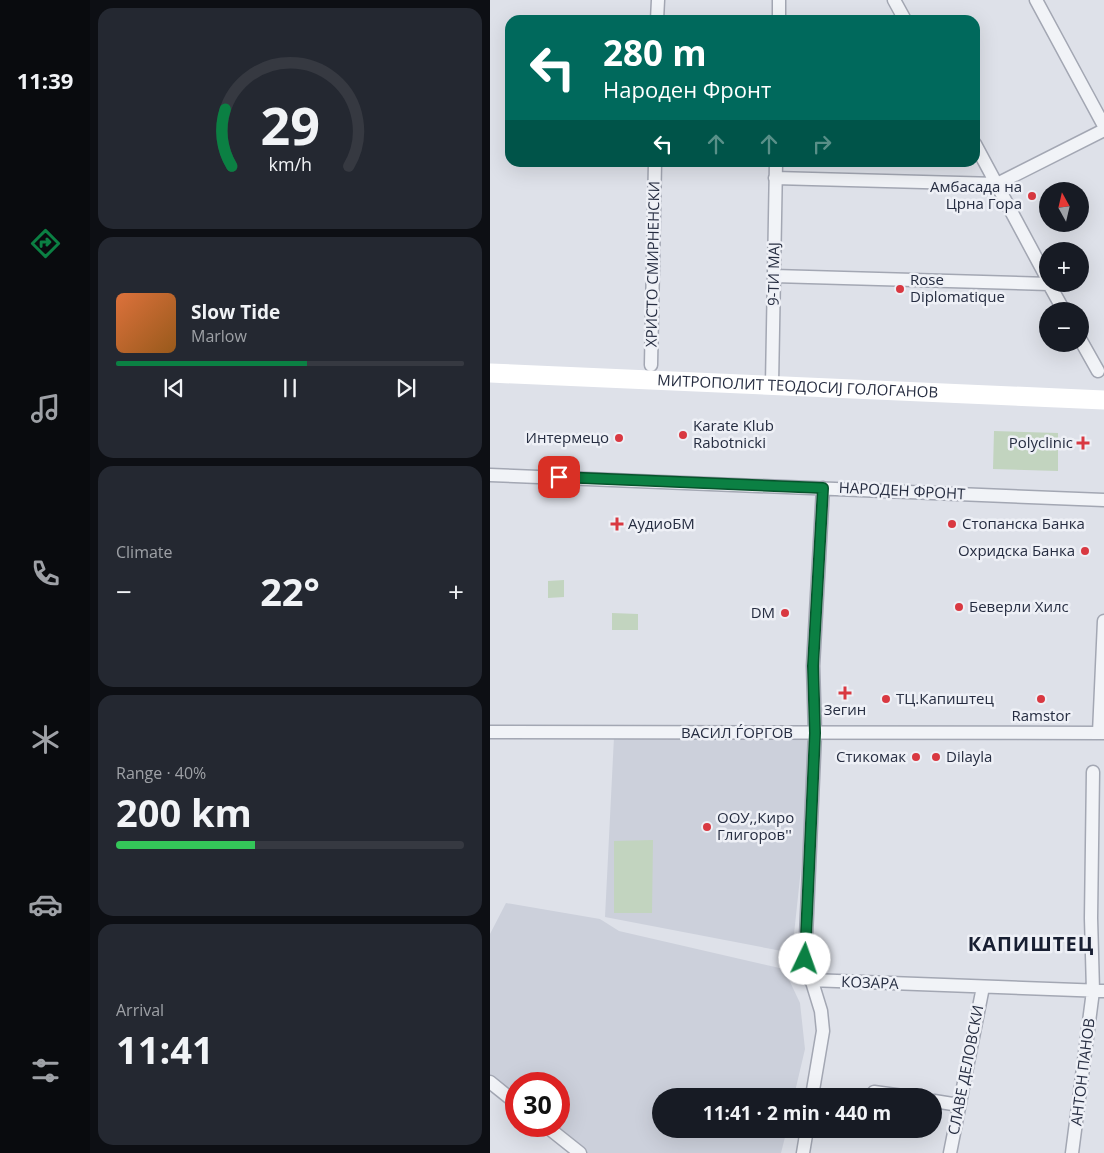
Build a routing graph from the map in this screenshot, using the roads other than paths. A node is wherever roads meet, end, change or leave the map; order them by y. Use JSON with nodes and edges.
{"nodes":[{"id":1,"x":658,"y":0,"type":"edge"},
{"id":2,"x":779,"y":0,"type":"edge"},
{"id":3,"x":894,"y":0,"type":"edge"},
{"id":4,"x":1036,"y":0,"type":"edge"},
{"id":5,"x":657,"y":15,"type":"edge"},
{"id":6,"x":779,"y":15,"type":"edge"},
{"id":7,"x":902,"y":15,"type":"edge"},
{"id":8,"x":1104,"y":126,"type":"edge"},
{"id":9,"x":1104,"y":130,"type":"edge"},
{"id":10,"x":980,"y":153,"type":"edge"},
{"id":11,"x":655,"y":167,"type":"edge"},
{"id":12,"x":776,"y":167,"type":"edge"},
{"id":13,"x":775,"y":178,"type":"junction"},
{"id":14,"x":997,"y":184,"type":"junction"},
{"id":15,"x":1039,"y":263,"type":"edge"},
{"id":16,"x":774,"y":276,"type":"junction"},
{"id":17,"x":1039,"y":284,"type":"edge"},
{"id":18,"x":1087,"y":352,"type":"edge"},
{"id":19,"x":651,"y":365,"type":"dead end"},
{"id":20,"x":1098,"y":372,"type":"dead end"},
{"id":21,"x":490,"y":373,"type":"edge"},
{"id":22,"x":772,"y":385,"type":"junction"},
{"id":23,"x":1104,"y":400,"type":"edge"},
{"id":24,"x":490,"y":475,"type":"edge"},
{"id":25,"x":823,"y":488,"type":"junction"},
{"id":26,"x":1104,"y":500,"type":"edge"},
{"id":27,"x":1104,"y":621,"type":"edge"},
{"id":28,"x":490,"y":732,"type":"edge"},
{"id":29,"x":815,"y":733,"type":"junction"},
{"id":30,"x":1102,"y":733,"type":"edge"},
{"id":31,"x":1093,"y":772,"type":"dead end"},
{"id":32,"x":810,"y":980,"type":"junction"},
{"id":33,"x":983,"y":987,"type":"junction"},
{"id":34,"x":1099,"y":991,"type":"edge"},
{"id":35,"x":490,"y":1082,"type":"edge"},
{"id":36,"x":813,"y":1088,"type":"edge"},
{"id":37,"x":505,"y":1094,"type":"edge"},
{"id":38,"x":942,"y":1102,"type":"edge"},
{"id":39,"x":959,"y":1105,"type":"junction"},
{"id":40,"x":560,"y":1137,"type":"edge"},
{"id":41,"x":806,"y":1138,"type":"edge"},
{"id":42,"x":580,"y":1153,"type":"edge"},
{"id":43,"x":803,"y":1153,"type":"edge"},
{"id":44,"x":950,"y":1153,"type":"edge"},
{"id":45,"x":1072,"y":1153,"type":"edge"}],
"edges":[{"from":1,"to":5,"type":"street"},
{"from":2,"to":6,"type":"street"},
{"from":3,"to":7,"type":"street"},
{"from":4,"to":8,"type":"street"},
{"from":9,"to":14,"type":"street"},
{"from":10,"to":14,"type":"street"},
{"from":11,"to":19,"type":"street","name":"ХРИСТО СМИРНЕНСКИ"},
{"from":12,"to":13,"type":"street","name":"9-ТИ МАЈ"},
{"from":13,"to":14,"type":"street"},
{"from":13,"to":16,"type":"street","name":"9-ТИ МАЈ"},
{"from":14,"to":15,"type":"street"},
{"from":16,"to":17,"type":"street"},
{"from":16,"to":22,"type":"street","name":"9-ТИ МАЈ"},
{"from":18,"to":20,"type":"street"},
{"from":21,"to":22,"type":"street","name":"МИТРОПОЛИТ ТЕОДОСИЈ ГОЛОГАНОВ"},
{"from":22,"to":23,"type":"street","name":"МИТРОПОЛИТ ТЕОДОСИЈ ГОЛОГАНОВ"},
{"from":24,"to":25,"type":"street","name":"НАРОДЕН ФРОНТ"},
{"from":25,"to":26,"type":"street","name":"НАРОДЕН ФРОНТ"},
{"from":25,"to":29,"type":"street"},
{"from":27,"to":30,"type":"street"},
{"from":28,"to":29,"type":"street","name":"ВАСИЛ ЃОРГОВ"},
{"from":29,"to":30,"type":"street","name":"ВАСИЛ ЃОРГОВ"},
{"from":29,"to":32,"type":"street"},
{"from":31,"to":34,"type":"street"},
{"from":32,"to":33,"type":"street","name":"КОЗАРА"},
{"from":32,"to":36,"type":"street"},
{"from":33,"to":34,"type":"street","name":"КОЗАРА"},
{"from":33,"to":39,"type":"street","name":"СЛАВЕ ДЕЛОВСКИ"},
{"from":34,"to":45,"type":"street","name":"АНТОН ПАНОВ"},
{"from":35,"to":37,"type":"street"},
{"from":38,"to":39,"type":"street"},
{"from":39,"to":44,"type":"street","name":"СЛАВЕ ДЕЛОВСКИ"},
{"from":40,"to":42,"type":"street"},
{"from":41,"to":43,"type":"street"}]}
